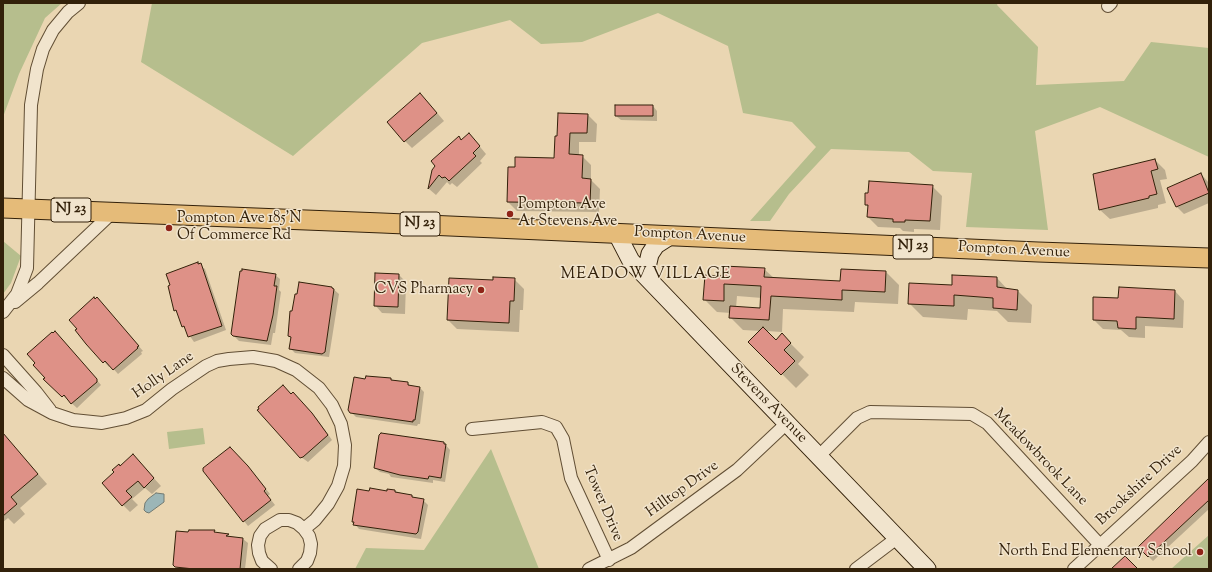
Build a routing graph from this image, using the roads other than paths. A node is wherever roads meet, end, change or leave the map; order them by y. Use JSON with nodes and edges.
{"nodes":[{"id":1,"x":79,"y":3,"type":"edge"},
{"id":2,"x":3,"y":208,"type":"edge"},
{"id":3,"x":28,"y":209,"type":"junction"},
{"id":4,"x":113,"y":212,"type":"junction"},
{"id":5,"x":617,"y":234,"type":"junction"},
{"id":6,"x":670,"y":236,"type":"junction"},
{"id":7,"x":1209,"y":258,"type":"edge"},
{"id":8,"x":649,"y":279,"type":"junction"},
{"id":9,"x":4,"y":311,"type":"edge"},
{"id":10,"x":3,"y":355,"type":"edge"},
{"id":11,"x":3,"y":378,"type":"edge"},
{"id":12,"x":52,"y":413,"type":"junction"},
{"id":13,"x":787,"y":423,"type":"junction"},
{"id":14,"x":472,"y":429,"type":"dead end"},
{"id":15,"x":1209,"y":442,"type":"edge"},
{"id":16,"x":819,"y":456,"type":"junction"},
{"id":17,"x":304,"y":528,"type":"junction"},
{"id":18,"x":897,"y":538,"type":"junction"},
{"id":19,"x":1100,"y":546,"type":"junction"},
{"id":20,"x":609,"y":560,"type":"junction"},
{"id":21,"x":271,"y":569,"type":"edge"},
{"id":22,"x":299,"y":569,"type":"edge"},
{"id":23,"x":589,"y":569,"type":"edge"},
{"id":24,"x":856,"y":569,"type":"edge"},
{"id":25,"x":927,"y":569,"type":"edge"},
{"id":26,"x":1074,"y":569,"type":"edge"}],
"edges":[{"from":1,"to":3,"type":"street"},
{"from":2,"to":3,"type":"main road","name":"Pompton Avenue","number":"NJ 23"},
{"from":3,"to":4,"type":"main road","name":"Pompton Avenue","number":"NJ 23"},
{"from":3,"to":9,"type":"street"},
{"from":4,"to":5,"type":"main road","name":"Pompton Avenue","number":"NJ 23"},
{"from":4,"to":9,"type":"street"},
{"from":5,"to":6,"type":"main road","name":"Pompton Avenue","number":"NJ 23"},
{"from":5,"to":8,"type":"main road","name":"Stevens Avenue"},
{"from":6,"to":7,"type":"main road","name":"Pompton Avenue","number":"NJ 23"},
{"from":6,"to":8,"type":"main road"},
{"from":8,"to":13,"type":"main road","name":"Stevens Avenue"},
{"from":10,"to":12,"type":"street"},
{"from":11,"to":12,"type":"street","name":"Holly Lane"},
{"from":12,"to":17,"type":"street","name":"Holly Lane"},
{"from":13,"to":16,"type":"main road","name":"Stevens Avenue"},
{"from":13,"to":20,"type":"street","name":"Hilltop Drive"},
{"from":14,"to":20,"type":"street","name":"Tower Drive"},
{"from":15,"to":19,"type":"street","name":"Brookshire Drive"},
{"from":16,"to":18,"type":"main road","name":"Stevens Avenue"},
{"from":16,"to":19,"type":"street","name":"Meadowbrook Lane"},
{"from":17,"to":21,"type":"street"},
{"from":17,"to":22,"type":"street"},
{"from":18,"to":24,"type":"street"},
{"from":18,"to":25,"type":"main road","name":"Stevens Avenue"},
{"from":19,"to":26,"type":"street","name":"Brookshire Drive"},
{"from":20,"to":23,"type":"street","name":"Hilltop Drive"}]}
